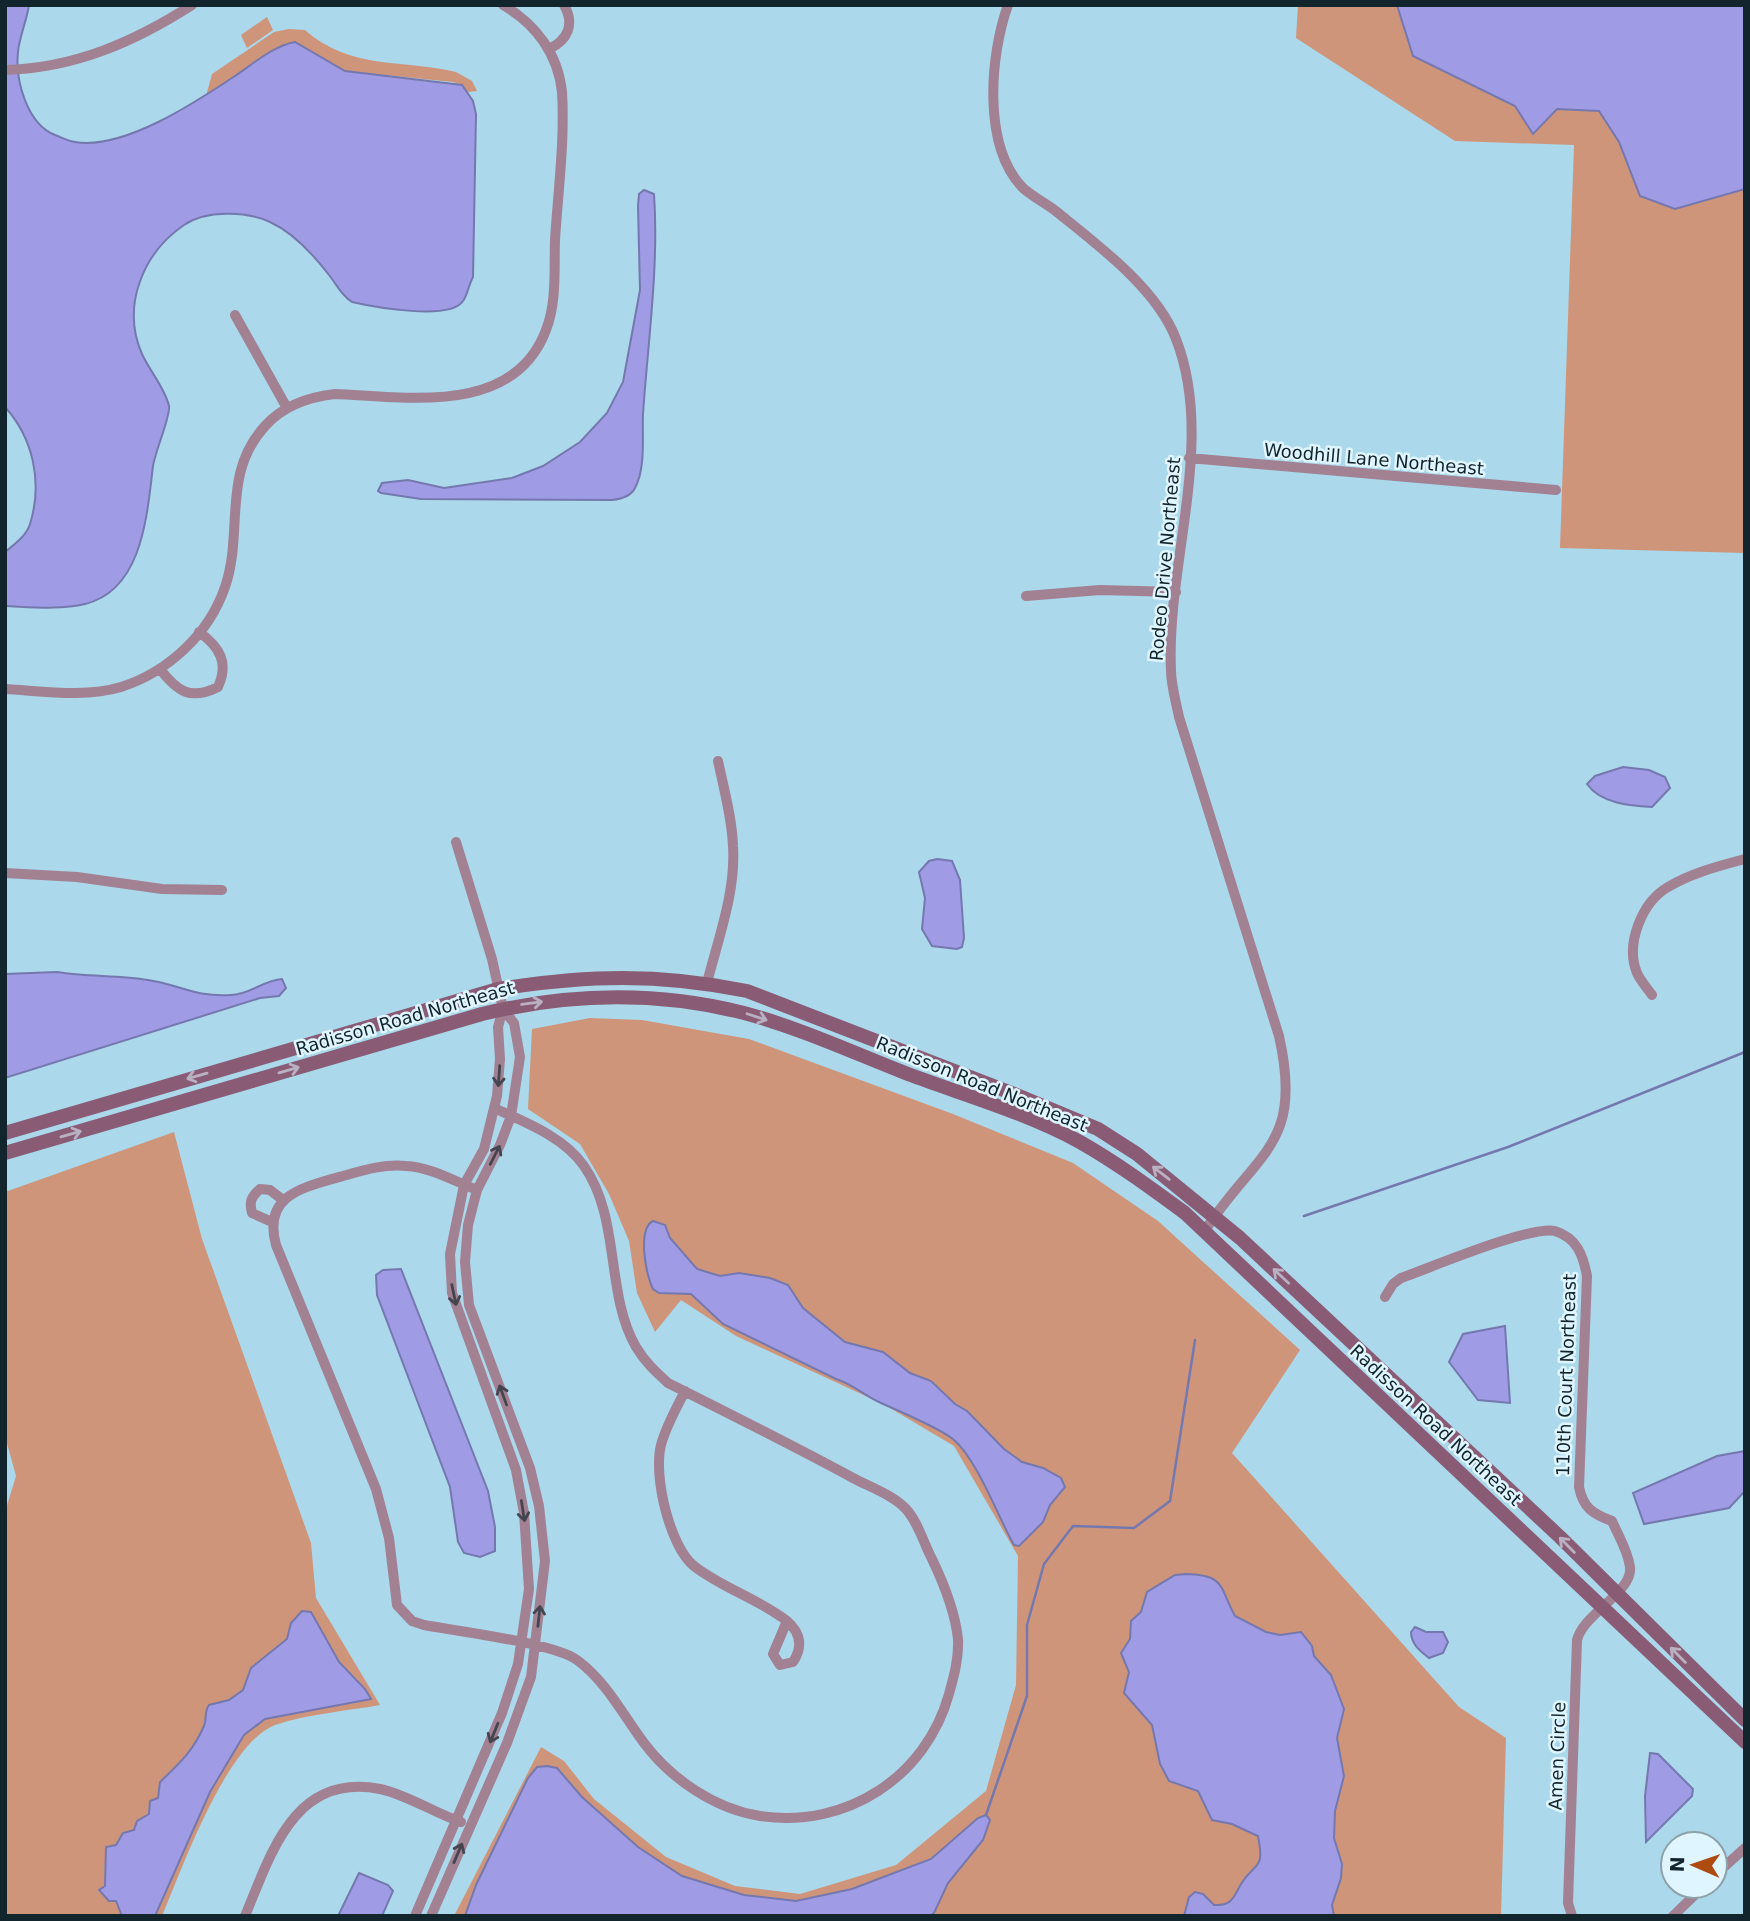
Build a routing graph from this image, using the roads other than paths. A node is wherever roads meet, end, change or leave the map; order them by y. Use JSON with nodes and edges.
{"nodes":[{"id":1,"x":192,"y":5,"type":"edge"},
{"id":2,"x":503,"y":5,"type":"edge"},
{"id":3,"x":564,"y":5,"type":"edge"},
{"id":4,"x":1008,"y":5,"type":"edge"},
{"id":5,"x":520,"y":9,"type":"edge"},
{"id":6,"x":549,"y":49,"type":"junction"},
{"id":7,"x":5,"y":70,"type":"edge"},
{"id":8,"x":235,"y":315,"type":"dead end"},
{"id":9,"x":287,"y":408,"type":"junction"},
{"id":10,"x":1189,"y":458,"type":"junction"},
{"id":11,"x":1556,"y":490,"type":"dead end"},
{"id":12,"x":1176,"y":592,"type":"junction"},
{"id":13,"x":1026,"y":596,"type":"dead end"},
{"id":14,"x":199,"y":632,"type":"junction"},
{"id":15,"x":160,"y":669,"type":"junction"},
{"id":16,"x":5,"y":689,"type":"edge"},
{"id":17,"x":718,"y":761,"type":"dead end"},
{"id":18,"x":456,"y":842,"type":"dead end"},
{"id":19,"x":1745,"y":859,"type":"edge"},
{"id":20,"x":5,"y":873,"type":"edge"},
{"id":21,"x":222,"y":890,"type":"dead end"},
{"id":22,"x":707,"y":983,"type":"junction"},
{"id":23,"x":498,"y":989,"type":"junction"},
{"id":24,"x":1652,"y":995,"type":"dead end"},
{"id":25,"x":503,"y":1009,"type":"junction"},
{"id":26,"x":494,"y":1108,"type":"junction"},
{"id":27,"x":511,"y":1116,"type":"junction"},
{"id":28,"x":5,"y":1133,"type":"edge"},
{"id":29,"x":5,"y":1153,"type":"edge"},
{"id":30,"x":464,"y":1185,"type":"junction"},
{"id":31,"x":477,"y":1190,"type":"junction"},
{"id":32,"x":283,"y":1200,"type":"junction"},
{"id":33,"x":1215,"y":1215,"type":"junction"},
{"id":34,"x":272,"y":1222,"type":"junction"},
{"id":35,"x":1204,"y":1232,"type":"junction"},
{"id":36,"x":1385,"y":1297,"type":"dead end"},
{"id":37,"x":685,"y":1391,"type":"junction"},
{"id":38,"x":1615,"y":1594,"type":"junction"},
{"id":39,"x":1602,"y":1606,"type":"junction"},
{"id":40,"x":787,"y":1621,"type":"dead end"},
{"id":41,"x":521,"y":1643,"type":"junction"},
{"id":42,"x":535,"y":1647,"type":"junction"},
{"id":43,"x":1745,"y":1720,"type":"edge"},
{"id":44,"x":1745,"y":1742,"type":"edge"},
{"id":45,"x":456,"y":1821,"type":"junction"},
{"id":46,"x":470,"y":1825,"type":"junction"},
{"id":47,"x":1745,"y":1848,"type":"edge"},
{"id":48,"x":1729,"y":1862,"type":"edge"},
{"id":49,"x":1690,"y":1900,"type":"edge"},
{"id":50,"x":245,"y":1916,"type":"edge"},
{"id":51,"x":415,"y":1916,"type":"edge"},
{"id":52,"x":431,"y":1916,"type":"edge"},
{"id":53,"x":1572,"y":1916,"type":"edge"},
{"id":54,"x":1673,"y":1916,"type":"edge"}],
"edges":[{"from":1,"to":7,"type":"street"},
{"from":2,"to":5,"type":"street"},
{"from":3,"to":6,"type":"street"},
{"from":4,"to":10,"type":"street","name":"Rodeo Drive Northeast"},
{"from":5,"to":6,"type":"street"},
{"from":6,"to":9,"type":"street"},
{"from":8,"to":9,"type":"street"},
{"from":9,"to":14,"type":"street"},
{"from":10,"to":11,"type":"street","name":"Woodhill Lane Northeast"},
{"from":10,"to":12,"type":"street","name":"Rodeo Drive Northeast"},
{"from":12,"to":13,"type":"street"},
{"from":12,"to":33,"type":"street","name":"Rodeo Drive Northeast"},
{"from":14,"to":15,"type":"street"},
{"from":14,"to":15,"type":"street"},
{"from":15,"to":16,"type":"street"},
{"from":17,"to":22,"type":"street"},
{"from":18,"to":23,"type":"street"},
{"from":19,"to":24,"type":"street"},
{"from":20,"to":21,"type":"street"},
{"from":22,"to":23,"type":"main road","name":"Radisson Road Northeast"},
{"from":33,"to":22,"type":"main road","name":"Radisson Road Northeast","one_way":true},
{"from":23,"to":25,"type":"street"},
{"from":23,"to":28,"type":"main road","name":"Radisson Road Northeast","one_way":true},
{"from":25,"to":26,"type":"street","one_way":true},
{"from":25,"to":27,"type":"street"},
{"from":29,"to":25,"type":"main road","name":"Radisson Road Northeast","one_way":true},
{"from":25,"to":35,"type":"main road","name":"Radisson Road Northeast","one_way":true},
{"from":26,"to":27,"type":"street"},
{"from":26,"to":30,"type":"street"},
{"from":31,"to":27,"type":"street","one_way":true},
{"from":27,"to":37,"type":"street"},
{"from":30,"to":31,"type":"street"},
{"from":30,"to":32,"type":"street"},
{"from":30,"to":41,"type":"street","one_way":true},
{"from":42,"to":31,"type":"street","one_way":true},
{"from":32,"to":34,"type":"street"},
{"from":32,"to":34,"type":"street"},
{"from":33,"to":35,"type":"street","name":"Rodeo Drive Northeast"},
{"from":38,"to":33,"type":"main road","name":"Radisson Road Northeast","one_way":true},
{"from":34,"to":41,"type":"street"},
{"from":35,"to":39,"type":"main road","name":"Radisson Road Northeast"},
{"from":36,"to":38,"type":"street","name":"110th Court Northeast"},
{"from":37,"to":40,"type":"street"},
{"from":37,"to":42,"type":"street"},
{"from":38,"to":39,"type":"street","name":"110th Court Northeast"},
{"from":43,"to":38,"type":"main road","name":"Radisson Road Northeast","one_way":true},
{"from":39,"to":44,"type":"main road","name":"Radisson Road Northeast"},
{"from":39,"to":53,"type":"street","name":"Amen Circle"},
{"from":41,"to":42,"type":"street"},
{"from":41,"to":45,"type":"street","one_way":true},
{"from":42,"to":46,"type":"street"},
{"from":45,"to":46,"type":"street"},
{"from":45,"to":50,"type":"street"},
{"from":45,"to":51,"type":"street"},
{"from":52,"to":46,"type":"street","one_way":true},
{"from":47,"to":48,"type":"street"},
{"from":49,"to":54,"type":"street"}]}
